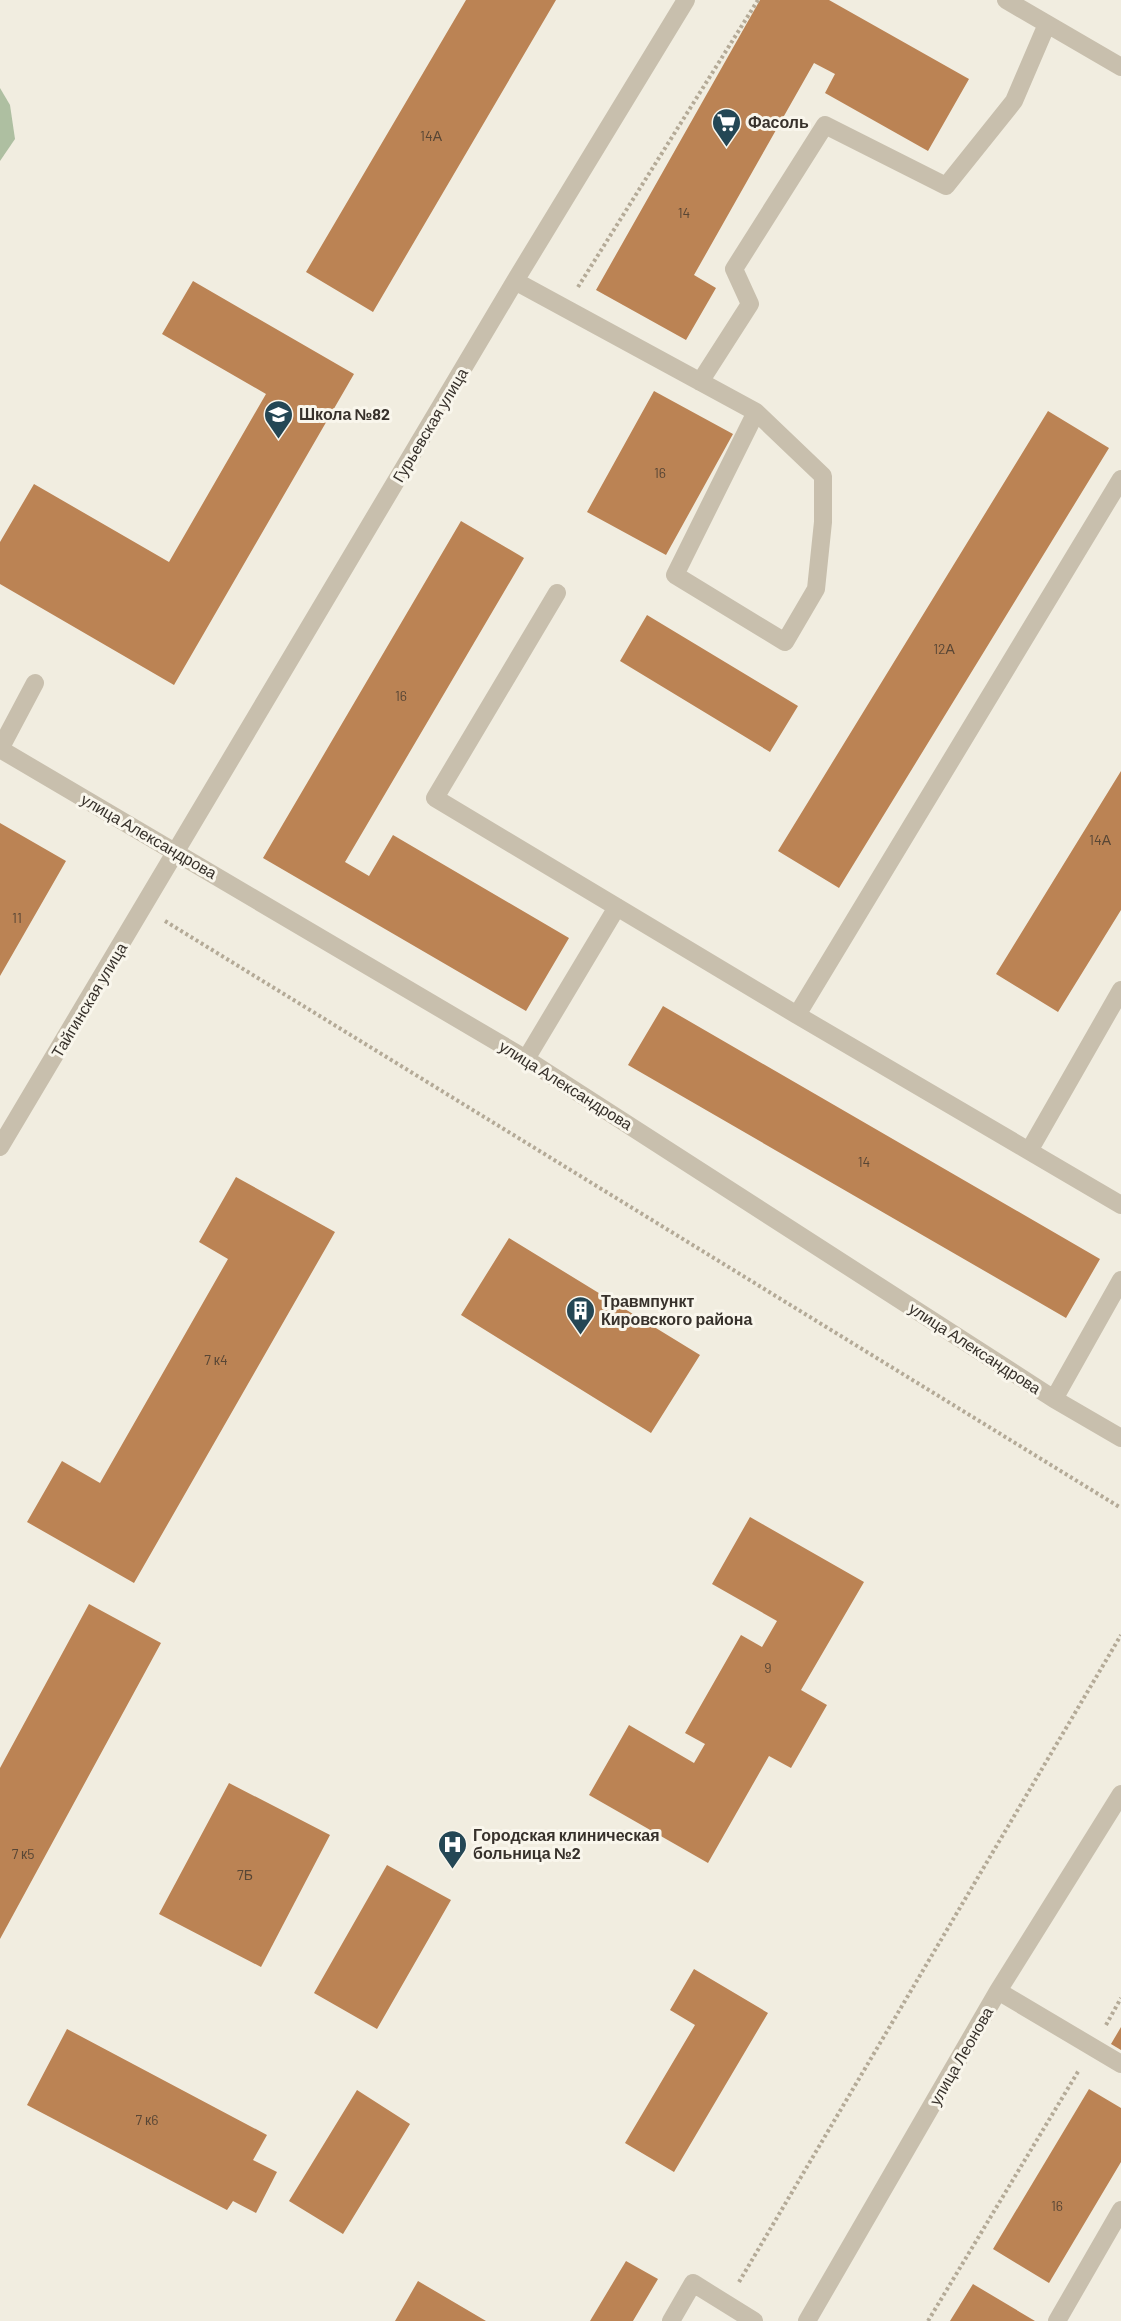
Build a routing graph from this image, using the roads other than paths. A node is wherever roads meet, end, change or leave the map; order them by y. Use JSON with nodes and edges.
{"nodes":[{"id":1,"x":686,"y":0,"type":"edge"},
{"id":2,"x":1006,"y":0,"type":"edge"},
{"id":3,"x":1047,"y":24,"type":"junction"},
{"id":4,"x":1121,"y":67,"type":"edge"},
{"id":5,"x":515,"y":281,"type":"junction"},
{"id":6,"x":700,"y":382,"type":"junction"},
{"id":7,"x":756,"y":412,"type":"junction"},
{"id":8,"x":1121,"y":479,"type":"edge"},
{"id":9,"x":557,"y":593,"type":"dead end"},
{"id":10,"x":35,"y":683,"type":"dead end"},
{"id":11,"x":0,"y":749,"type":"edge"},
{"id":12,"x":177,"y":852,"type":"junction"},
{"id":13,"x":617,"y":907,"type":"junction"},
{"id":14,"x":1121,"y":990,"type":"edge"},
{"id":15,"x":797,"y":1015,"type":"junction"},
{"id":16,"x":526,"y":1059,"type":"junction"},
{"id":17,"x":0,"y":1147,"type":"edge"},
{"id":18,"x":1029,"y":1151,"type":"junction"},
{"id":19,"x":1121,"y":1205,"type":"edge"},
{"id":20,"x":1121,"y":1280,"type":"edge"},
{"id":21,"x":1054,"y":1399,"type":"junction"},
{"id":22,"x":1121,"y":1438,"type":"edge"},
{"id":23,"x":1121,"y":1794,"type":"edge"},
{"id":24,"x":998,"y":1991,"type":"junction"},
{"id":25,"x":1121,"y":2064,"type":"edge"},
{"id":26,"x":1121,"y":2210,"type":"edge"},
{"id":27,"x":670,"y":2321,"type":"edge"},
{"id":28,"x":753,"y":2321,"type":"edge"},
{"id":29,"x":807,"y":2321,"type":"edge"},
{"id":30,"x":1057,"y":2321,"type":"edge"}],
"edges":[{"from":1,"to":5,"type":"street","name":"Гурьевская улица"},
{"from":2,"to":3,"type":"street"},
{"from":3,"to":4,"type":"street"},
{"from":3,"to":6,"type":"street"},
{"from":5,"to":6,"type":"street"},
{"from":5,"to":12,"type":"street","name":"Гурьевская улица"},
{"from":6,"to":7,"type":"street"},
{"from":7,"to":7,"type":"street"},
{"from":8,"to":15,"type":"street"},
{"from":9,"to":13,"type":"street"},
{"from":10,"to":11,"type":"street"},
{"from":11,"to":12,"type":"street","name":"улица Александрова"},
{"from":12,"to":16,"type":"street","name":"улица Александрова"},
{"from":12,"to":17,"type":"street","name":"Тайгинская улица"},
{"from":13,"to":15,"type":"street"},
{"from":13,"to":16,"type":"street"},
{"from":14,"to":18,"type":"street"},
{"from":15,"to":18,"type":"street"},
{"from":16,"to":21,"type":"street","name":"улица Александрова"},
{"from":18,"to":19,"type":"street"},
{"from":20,"to":21,"type":"street"},
{"from":21,"to":22,"type":"street","name":"улица Александрова"},
{"from":23,"to":24,"type":"street","name":"улица Леонова"},
{"from":24,"to":25,"type":"street"},
{"from":24,"to":29,"type":"street","name":"улица Леонова"},
{"from":26,"to":30,"type":"street"},
{"from":27,"to":28,"type":"street"}]}
